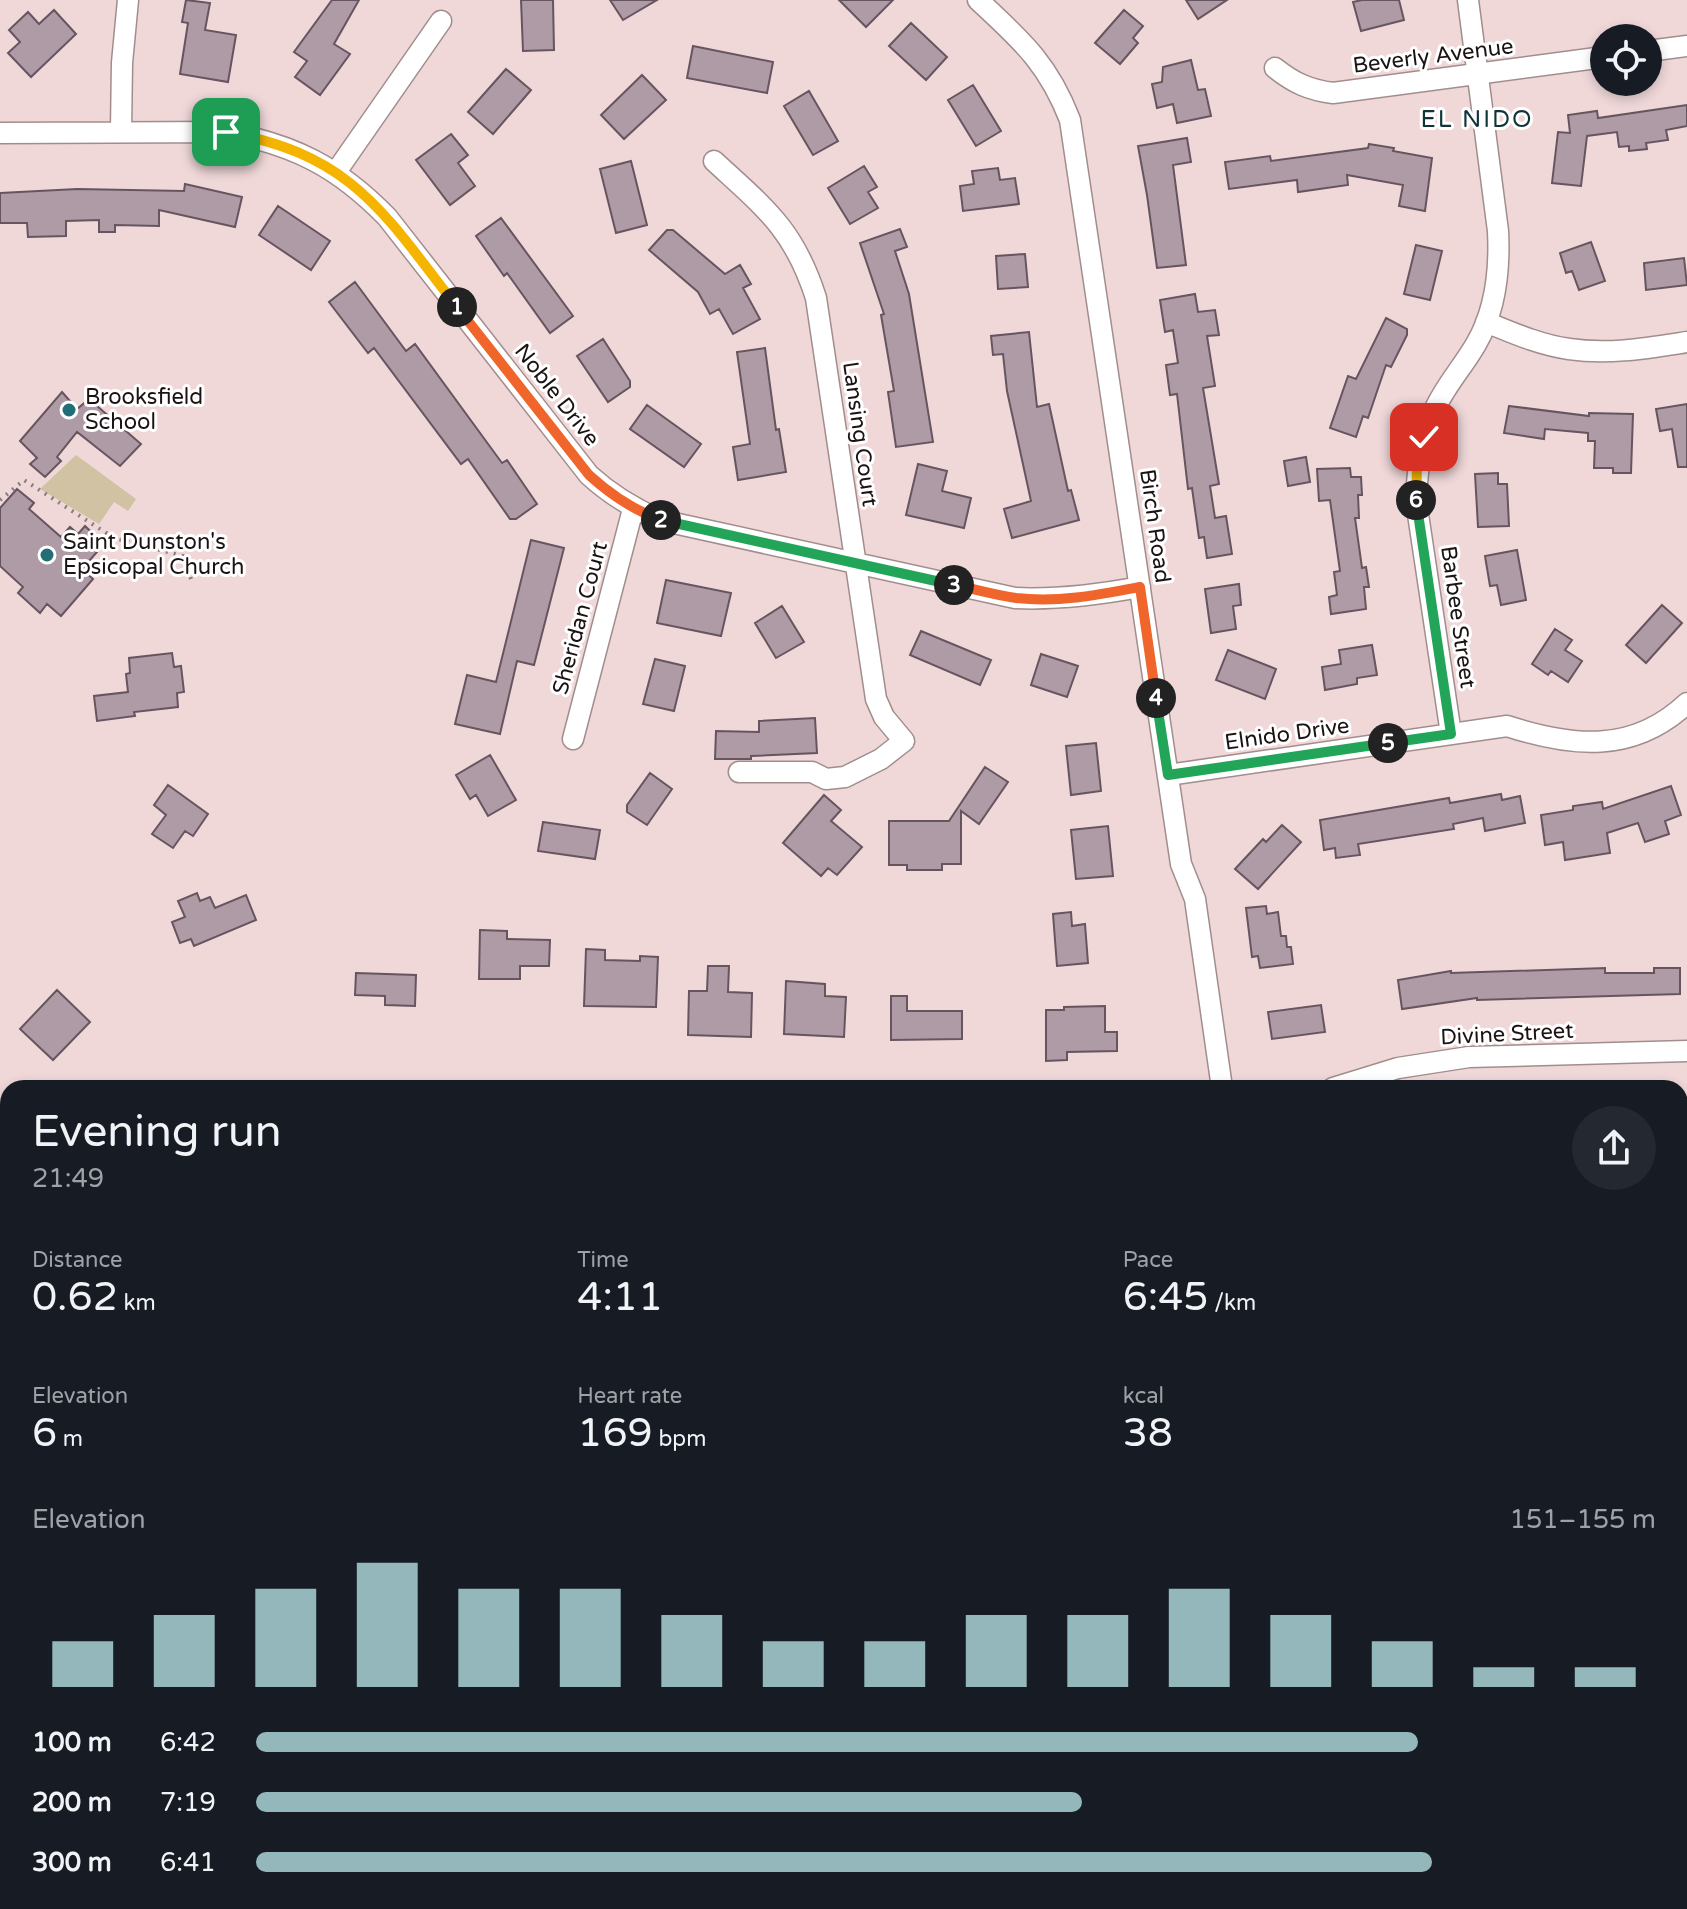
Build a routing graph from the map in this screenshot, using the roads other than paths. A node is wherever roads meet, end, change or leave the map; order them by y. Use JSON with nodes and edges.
{"nodes":[{"id":1,"x":128,"y":0,"type":"edge"},
{"id":2,"x":978,"y":0,"type":"edge"},
{"id":3,"x":1468,"y":0,"type":"edge"},
{"id":4,"x":441,"y":21,"type":"dead end"},
{"id":5,"x":1687,"y":46,"type":"edge"},
{"id":6,"x":1662,"y":49,"type":"edge"},
{"id":7,"x":1590,"y":59,"type":"edge"},
{"id":8,"x":1275,"y":68,"type":"dead end"},
{"id":9,"x":1478,"y":74,"type":"junction"},
{"id":10,"x":121,"y":131,"type":"junction"},
{"id":11,"x":0,"y":133,"type":"edge"},
{"id":12,"x":714,"y":161,"type":"dead end"},
{"id":13,"x":336,"y":172,"type":"junction"},
{"id":14,"x":1486,"y":322,"type":"junction"},
{"id":15,"x":1687,"y":342,"type":"edge"},
{"id":16,"x":633,"y":509,"type":"junction"},
{"id":17,"x":855,"y":563,"type":"junction"},
{"id":18,"x":1140,"y":587,"type":"junction"},
{"id":19,"x":1687,"y":703,"type":"edge"},
{"id":20,"x":1451,"y":734,"type":"junction"},
{"id":21,"x":573,"y":739,"type":"dead end"},
{"id":22,"x":739,"y":772,"type":"dead end"},
{"id":23,"x":1168,"y":775,"type":"junction"},
{"id":24,"x":1687,"y":1051,"type":"edge"},
{"id":25,"x":1221,"y":1080,"type":"edge"},
{"id":26,"x":1359,"y":1080,"type":"edge"}],
"edges":[{"from":1,"to":10,"type":"street"},
{"from":2,"to":18,"type":"street","name":"Birch Road"},
{"from":3,"to":9,"type":"street","name":"Barbee Street"},
{"from":4,"to":13,"type":"street"},
{"from":5,"to":6,"type":"street"},
{"from":7,"to":9,"type":"street","name":"Beverly Avenue"},
{"from":8,"to":9,"type":"street","name":"Beverly Avenue"},
{"from":9,"to":14,"type":"street","name":"Barbee Street"},
{"from":10,"to":11,"type":"street","name":"Noble Drive"},
{"from":10,"to":13,"type":"street","name":"Noble Drive"},
{"from":12,"to":17,"type":"street","name":"Lansing Court"},
{"from":13,"to":16,"type":"street","name":"Noble Drive"},
{"from":14,"to":15,"type":"street"},
{"from":14,"to":20,"type":"street","name":"Barbee Street"},
{"from":16,"to":17,"type":"street","name":"Noble Drive"},
{"from":16,"to":21,"type":"street","name":"Sheridan Court"},
{"from":17,"to":18,"type":"street","name":"Noble Drive"},
{"from":17,"to":22,"type":"street","name":"Lansing Court"},
{"from":18,"to":23,"type":"street","name":"Birch Road"},
{"from":19,"to":20,"type":"street","name":"Elnido Drive"},
{"from":20,"to":23,"type":"street","name":"Elnido Drive"},
{"from":23,"to":25,"type":"street","name":"Birch Road"},
{"from":24,"to":26,"type":"street","name":"Divine Street"}]}
